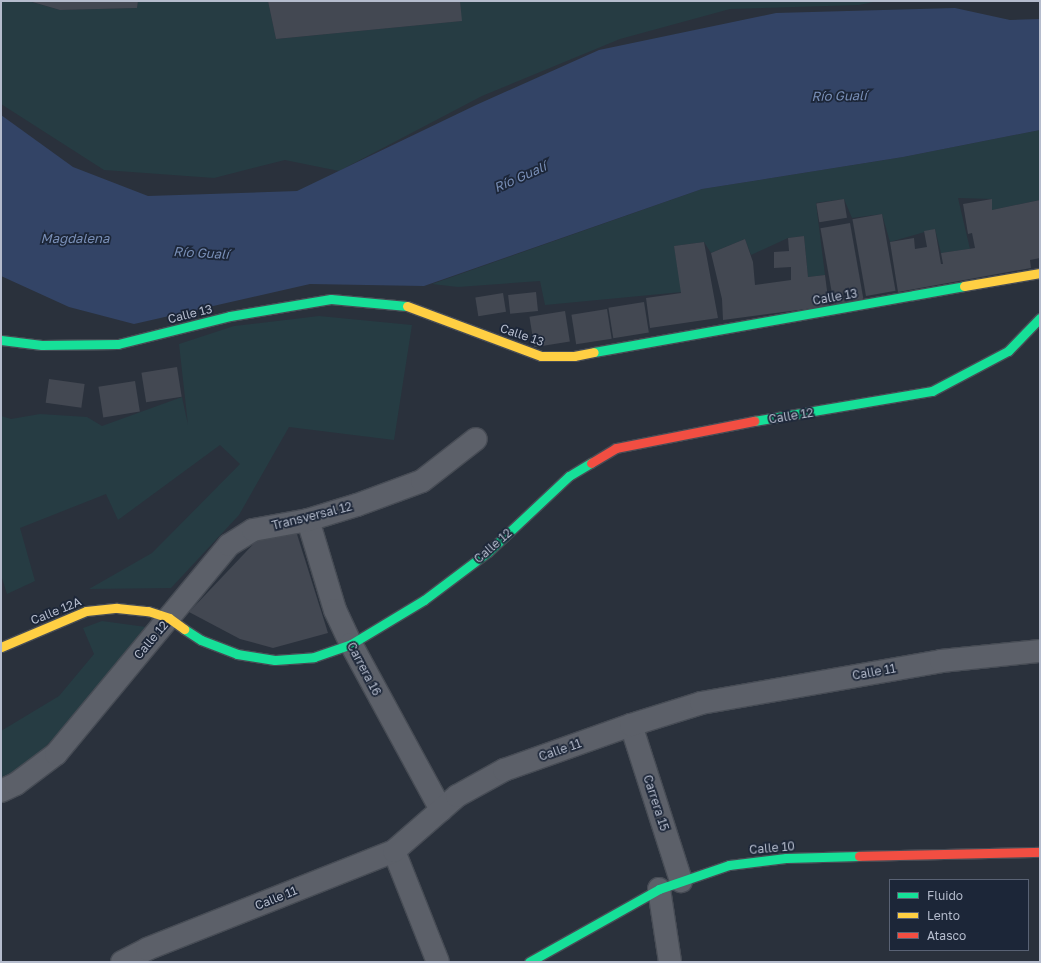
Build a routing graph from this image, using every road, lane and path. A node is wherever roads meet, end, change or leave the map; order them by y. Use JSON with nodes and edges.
{"nodes":[{"id":1,"x":1040,"y":273,"type":"edge"},
{"id":2,"x":1040,"y":318,"type":"edge"},
{"id":3,"x":1,"y":340,"type":"edge"},
{"id":4,"x":476,"y":439,"type":"dead end"},
{"id":5,"x":308,"y":520,"type":"junction"},
{"id":6,"x":169,"y":618,"type":"junction"},
{"id":7,"x":351,"y":644,"type":"junction"},
{"id":8,"x":1,"y":647,"type":"edge"},
{"id":9,"x":1040,"y":651,"type":"edge"},
{"id":10,"x":631,"y":725,"type":"junction"},
{"id":11,"x":1,"y":791,"type":"edge"},
{"id":12,"x":441,"y":810,"type":"junction"},
{"id":13,"x":394,"y":851,"type":"junction"},
{"id":14,"x":1040,"y":852,"type":"edge"},
{"id":15,"x":681,"y":881,"type":"junction"},
{"id":16,"x":659,"y":889,"type":"junction"},
{"id":17,"x":122,"y":962,"type":"edge"},
{"id":18,"x":438,"y":962,"type":"edge"},
{"id":19,"x":529,"y":962,"type":"edge"},
{"id":20,"x":670,"y":962,"type":"edge"}],
"edges":[{"from":1,"to":3,"type":"street","name":"Calle 13"},
{"from":2,"to":7,"type":"street","name":"Calle 12"},
{"from":4,"to":5,"type":"street","name":"Transversal 12"},
{"from":5,"to":6,"type":"street","name":"Transversal 12"},
{"from":5,"to":7,"type":"street","name":"Carrera 16"},
{"from":6,"to":7,"type":"street","name":"Calle 12"},
{"from":6,"to":8,"type":"street","name":"Calle 12A"},
{"from":6,"to":11,"type":"street","name":"Calle 12"},
{"from":7,"to":12,"type":"street","name":"Carrera 16"},
{"from":9,"to":10,"type":"street","name":"Calle 11"},
{"from":10,"to":12,"type":"street","name":"Calle 11"},
{"from":10,"to":15,"type":"street","name":"Carrera 15"},
{"from":12,"to":13,"type":"street","name":"Calle 11"},
{"from":13,"to":17,"type":"street","name":"Calle 11"},
{"from":13,"to":18,"type":"street"},
{"from":14,"to":15,"type":"street","name":"Calle 10"},
{"from":15,"to":16,"type":"street","name":"Calle 10"},
{"from":16,"to":19,"type":"street","name":"Calle 10"},
{"from":16,"to":20,"type":"street"}]}
